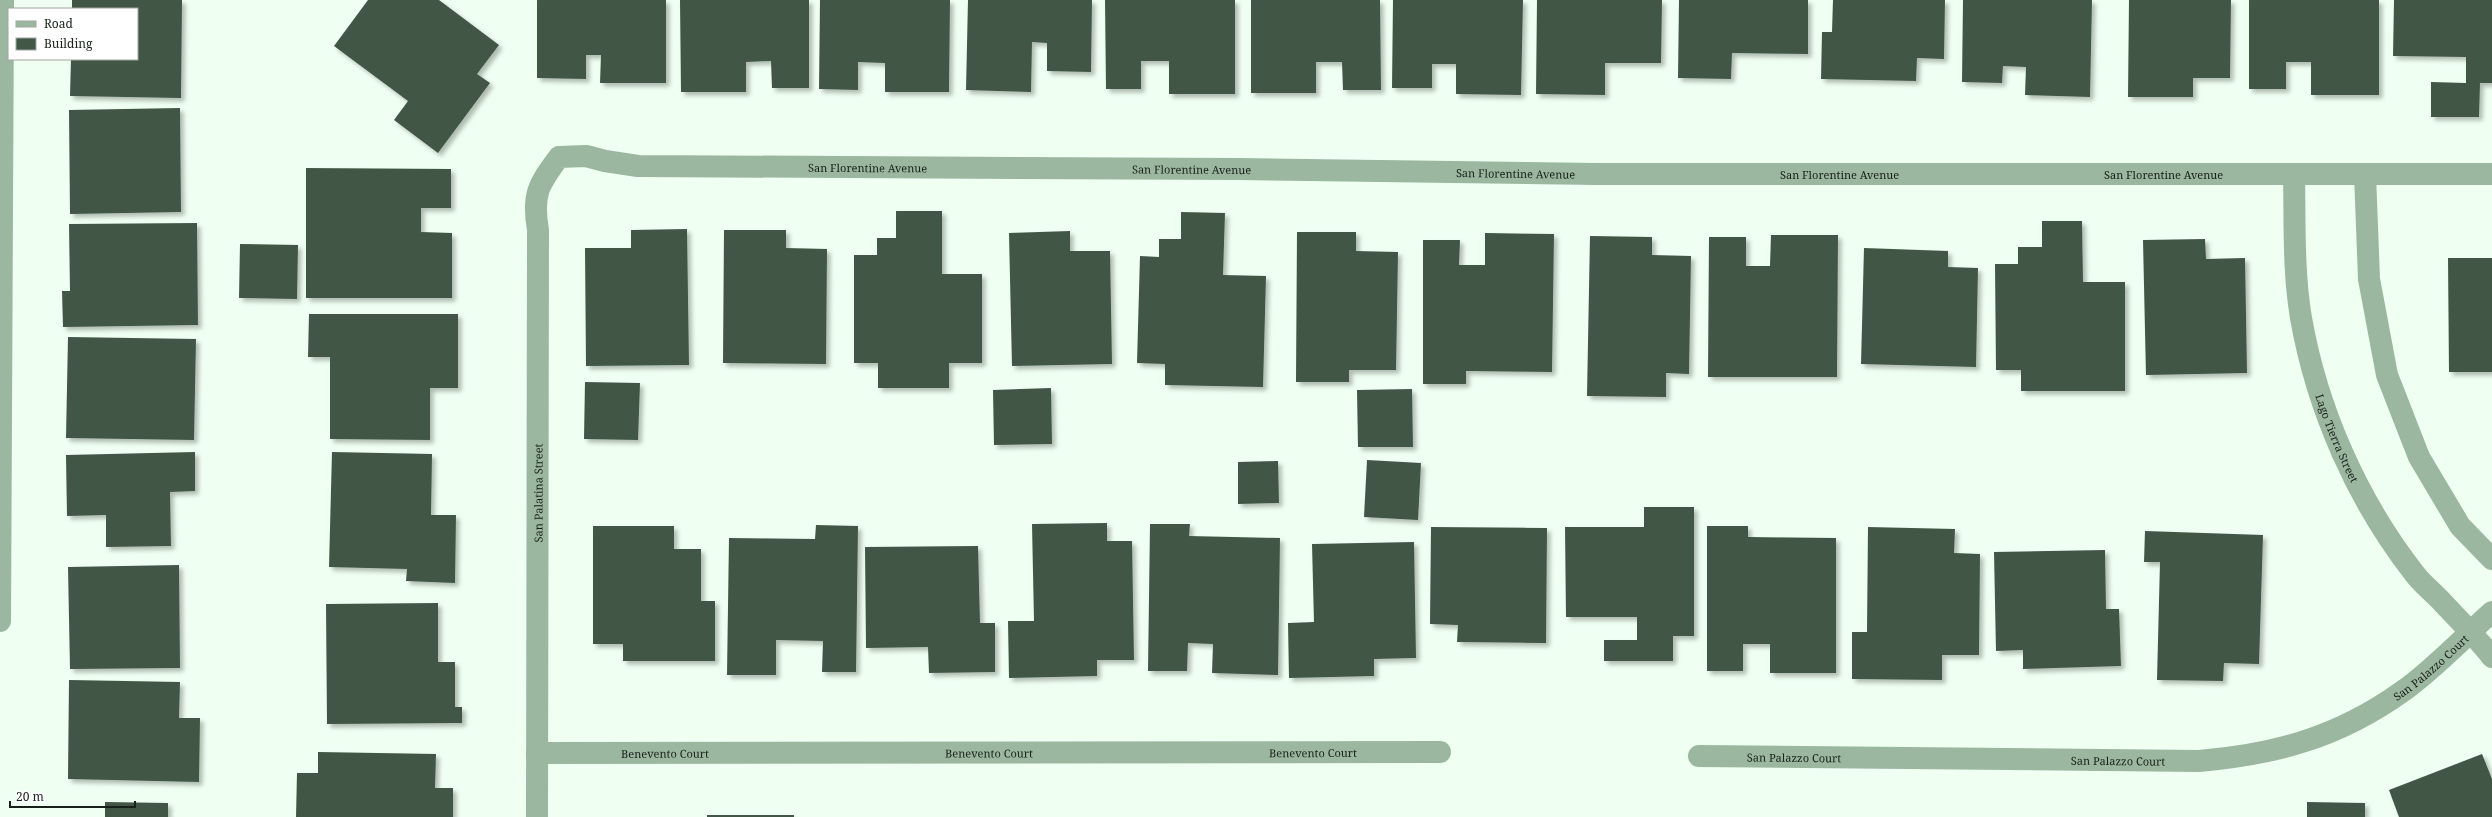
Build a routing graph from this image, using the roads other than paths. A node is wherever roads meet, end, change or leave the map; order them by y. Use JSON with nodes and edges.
{"nodes":[{"id":1,"x":3,"y":0,"type":"edge"},
{"id":2,"x":1,"y":126,"type":"edge"},
{"id":3,"x":548,"y":172,"type":"joint"},
{"id":4,"x":2294,"y":174,"type":"junction"},
{"id":5,"x":2365,"y":174,"type":"junction"},
{"id":6,"x":2492,"y":174,"type":"edge"},
{"id":7,"x":2492,"y":559,"type":"edge"},
{"id":8,"x":2492,"y":612,"type":"edge"},
{"id":9,"x":0,"y":621,"type":"edge"},
{"id":10,"x":2471,"y":631,"type":"junction"},
{"id":11,"x":2492,"y":657,"type":"edge"},
{"id":12,"x":1440,"y":752,"type":"dead end"},
{"id":13,"x":537,"y":753,"type":"junction"},
{"id":14,"x":1699,"y":756,"type":"dead end"},
{"id":15,"x":537,"y":817,"type":"edge"}],
"edges":[{"from":1,"to":2,"type":"street"},
{"from":2,"to":9,"type":"street"},
{"from":3,"to":4,"type":"street","name":"San Florentine Avenue"},
{"from":3,"to":13,"type":"street","name":"San Palatina Street"},
{"from":4,"to":5,"type":"street","name":"San Florentine Avenue"},
{"from":4,"to":10,"type":"street","name":"Lago Tierra Street"},
{"from":5,"to":6,"type":"street","name":"San Florentine Avenue"},
{"from":5,"to":7,"type":"street"},
{"from":8,"to":10,"type":"street","name":"San Palazzo Court"},
{"from":10,"to":11,"type":"street","name":"Lago Tierra Street"},
{"from":10,"to":14,"type":"street","name":"San Palazzo Court"},
{"from":12,"to":13,"type":"street","name":"Benevento Court"},
{"from":13,"to":15,"type":"street","name":"San Palatina Street"}]}
